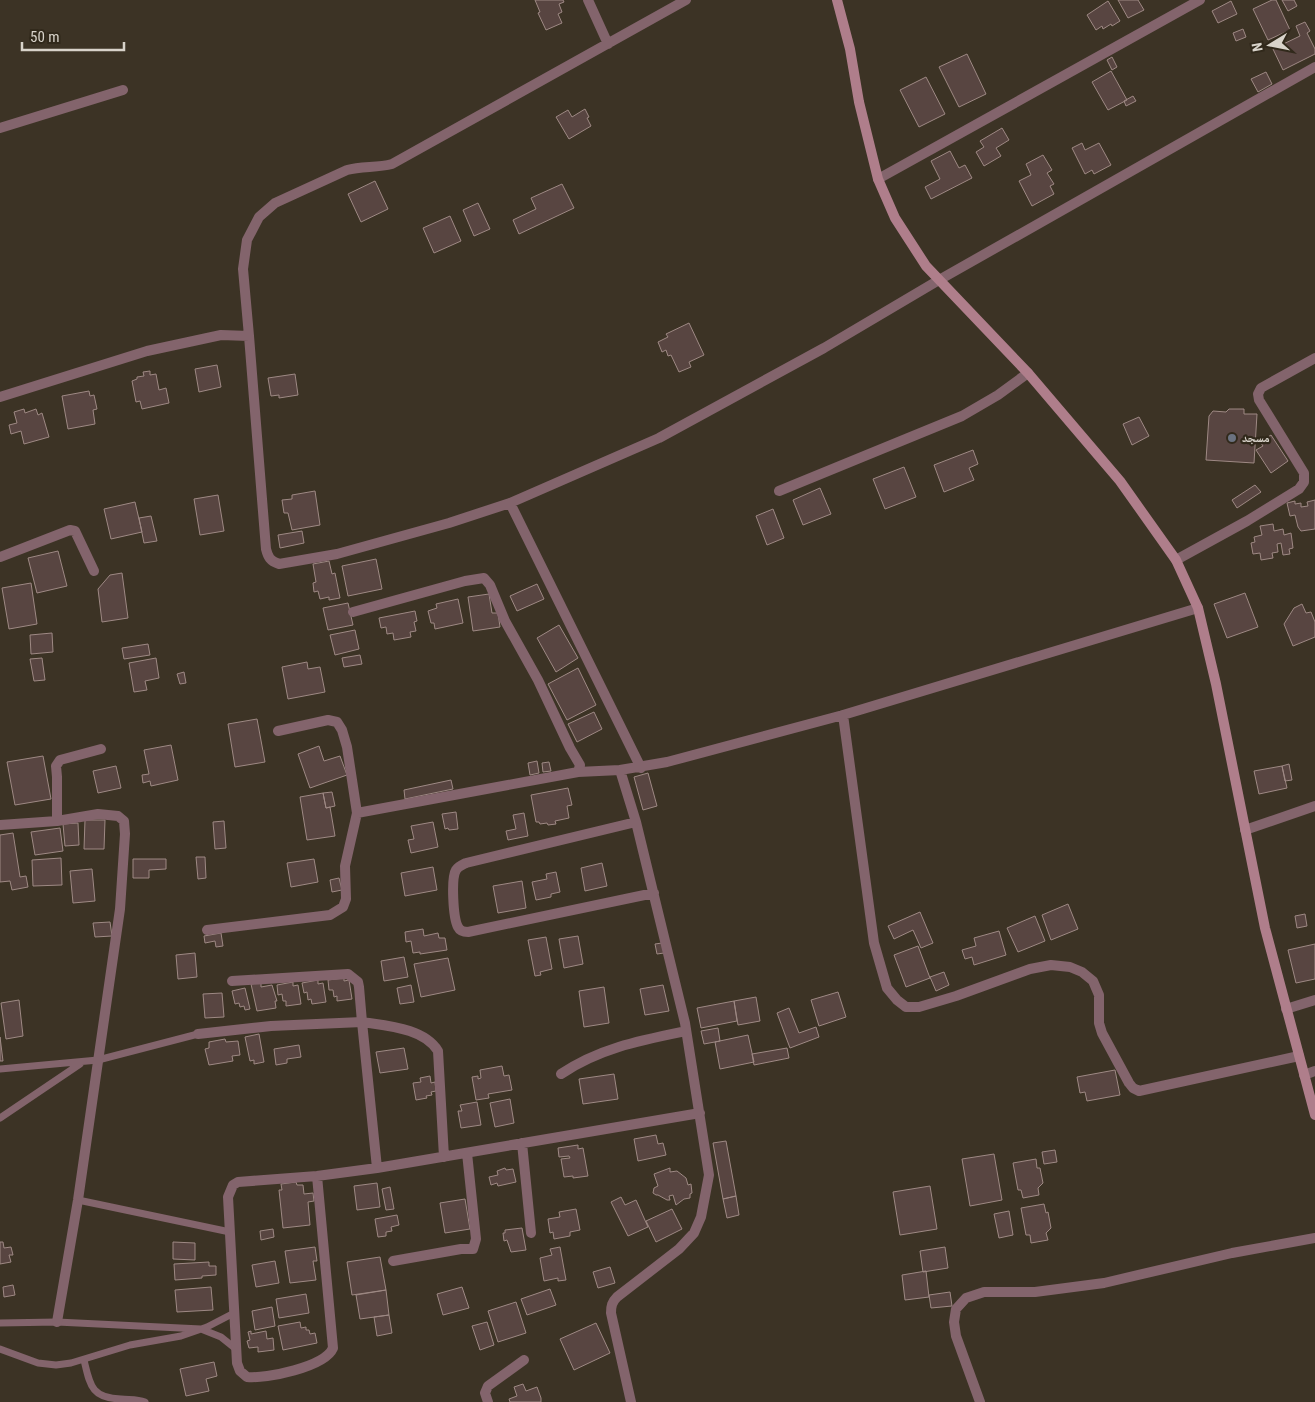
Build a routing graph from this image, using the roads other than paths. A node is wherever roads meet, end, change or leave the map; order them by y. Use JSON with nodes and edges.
{"nodes":[{"id":1,"x":588,"y":0,"type":"edge"},
{"id":2,"x":686,"y":0,"type":"edge"},
{"id":3,"x":838,"y":0,"type":"edge"},
{"id":4,"x":1200,"y":0,"type":"edge"},
{"id":5,"x":608,"y":44,"type":"junction"},
{"id":6,"x":1315,"y":67,"type":"edge"},
{"id":7,"x":123,"y":90,"type":"dead end"},
{"id":8,"x":0,"y":128,"type":"edge"},
{"id":9,"x":878,"y":178,"type":"junction"},
{"id":10,"x":939,"y":280,"type":"junction"},
{"id":11,"x":249,"y":336,"type":"junction"},
{"id":12,"x":1315,"y":358,"type":"edge"},
{"id":13,"x":1028,"y":373,"type":"junction"},
{"id":14,"x":0,"y":397,"type":"edge"},
{"id":15,"x":779,"y":490,"type":"dead end"},
{"id":16,"x":510,"y":502,"type":"junction"},
{"id":17,"x":0,"y":557,"type":"edge"},
{"id":18,"x":1176,"y":560,"type":"junction"},
{"id":19,"x":94,"y":571,"type":"dead end"},
{"id":20,"x":1198,"y":608,"type":"junction"},
{"id":21,"x":353,"y":612,"type":"dead end"},
{"id":22,"x":842,"y":715,"type":"junction"},
{"id":23,"x":278,"y":731,"type":"dead end"},
{"id":24,"x":101,"y":749,"type":"dead end"},
{"id":25,"x":640,"y":768,"type":"junction"},
{"id":26,"x":620,"y":770,"type":"junction"},
{"id":27,"x":578,"y":772,"type":"junction"},
{"id":28,"x":1315,"y":806,"type":"edge"},
{"id":29,"x":357,"y":813,"type":"junction"},
{"id":30,"x":57,"y":821,"type":"junction"},
{"id":31,"x":636,"y":822,"type":"junction"},
{"id":32,"x":0,"y":826,"type":"edge"},
{"id":33,"x":1244,"y":830,"type":"junction"},
{"id":34,"x":654,"y":892,"type":"junction"},
{"id":35,"x":207,"y":930,"type":"dead end"},
{"id":36,"x":232,"y":981,"type":"dead end"},
{"id":37,"x":1315,"y":1000,"type":"edge"},
{"id":38,"x":1286,"y":1009,"type":"junction"},
{"id":39,"x":362,"y":1022,"type":"junction"},
{"id":40,"x":686,"y":1031,"type":"junction"},
{"id":41,"x":198,"y":1034,"type":"joint"},
{"id":42,"x":1299,"y":1056,"type":"junction"},
{"id":43,"x":98,"y":1060,"type":"junction"},
{"id":44,"x":82,"y":1063,"type":"junction"},
{"id":45,"x":0,"y":1069,"type":"edge"},
{"id":46,"x":1315,"y":1071,"type":"edge"},
{"id":47,"x":561,"y":1074,"type":"dead end"},
{"id":48,"x":1304,"y":1075,"type":"junction"},
{"id":49,"x":700,"y":1113,"type":"junction"},
{"id":50,"x":1315,"y":1115,"type":"edge"},
{"id":51,"x":0,"y":1118,"type":"edge"},
{"id":52,"x":522,"y":1143,"type":"junction"},
{"id":53,"x":467,"y":1153,"type":"junction"},
{"id":54,"x":444,"y":1157,"type":"junction"},
{"id":55,"x":377,"y":1168,"type":"junction"},
{"id":56,"x":316,"y":1176,"type":"junction"},
{"id":57,"x":78,"y":1200,"type":"junction"},
{"id":58,"x":230,"y":1232,"type":"junction"},
{"id":59,"x":531,"y":1233,"type":"dead end"},
{"id":60,"x":1315,"y":1238,"type":"edge"},
{"id":61,"x":393,"y":1261,"type":"dead end"},
{"id":62,"x":234,"y":1313,"type":"junction"},
{"id":63,"x":57,"y":1322,"type":"junction"},
{"id":64,"x":0,"y":1323,"type":"edge"},
{"id":65,"x":201,"y":1329,"type":"junction"},
{"id":66,"x":0,"y":1349,"type":"edge"},
{"id":67,"x":236,"y":1349,"type":"junction"},
{"id":68,"x":84,"y":1360,"type":"junction"},
{"id":69,"x":524,"y":1360,"type":"dead end"},
{"id":70,"x":145,"y":1402,"type":"edge"},
{"id":71,"x":488,"y":1402,"type":"edge"},
{"id":72,"x":631,"y":1402,"type":"edge"},
{"id":73,"x":980,"y":1402,"type":"edge"}],
"edges":[{"from":1,"to":5,"type":"street"},
{"from":2,"to":5,"type":"street"},
{"from":3,"to":9,"type":"main road"},
{"from":4,"to":9,"type":"street"},
{"from":5,"to":11,"type":"street"},
{"from":6,"to":10,"type":"street"},
{"from":7,"to":8,"type":"street"},
{"from":9,"to":10,"type":"main road"},
{"from":10,"to":13,"type":"main road"},
{"from":10,"to":16,"type":"street"},
{"from":11,"to":14,"type":"street"},
{"from":11,"to":16,"type":"street"},
{"from":12,"to":18,"type":"street"},
{"from":13,"to":15,"type":"street"},
{"from":13,"to":18,"type":"main road"},
{"from":16,"to":25,"type":"street"},
{"from":17,"to":19,"type":"street"},
{"from":18,"to":20,"type":"main road"},
{"from":20,"to":22,"type":"street"},
{"from":20,"to":33,"type":"main road"},
{"from":21,"to":27,"type":"street"},
{"from":22,"to":25,"type":"street"},
{"from":22,"to":42,"type":"street"},
{"from":23,"to":29,"type":"street"},
{"from":24,"to":30,"type":"street"},
{"from":25,"to":26,"type":"street"},
{"from":26,"to":27,"type":"street"},
{"from":26,"to":31,"type":"street"},
{"from":27,"to":29,"type":"street"},
{"from":28,"to":33,"type":"street"},
{"from":29,"to":35,"type":"street"},
{"from":30,"to":32,"type":"street"},
{"from":30,"to":43,"type":"street"},
{"from":31,"to":34,"type":"street"},
{"from":31,"to":34,"type":"street"},
{"from":33,"to":38,"type":"main road"},
{"from":34,"to":40,"type":"street"},
{"from":36,"to":39,"type":"street"},
{"from":37,"to":38,"type":"street"},
{"from":38,"to":42,"type":"main road"},
{"from":39,"to":41,"type":"street"},
{"from":39,"to":54,"type":"street"},
{"from":39,"to":55,"type":"street"},
{"from":40,"to":47,"type":"street"},
{"from":40,"to":49,"type":"street"},
{"from":41,"to":43,"type":"lane"},
{"from":42,"to":48,"type":"main road"},
{"from":43,"to":44,"type":"lane"},
{"from":43,"to":57,"type":"street"},
{"from":44,"to":45,"type":"lane"},
{"from":44,"to":51,"type":"lane"},
{"from":46,"to":48,"type":"street"},
{"from":48,"to":50,"type":"main road"},
{"from":49,"to":52,"type":"street"},
{"from":49,"to":72,"type":"street"},
{"from":52,"to":53,"type":"street"},
{"from":52,"to":59,"type":"street"},
{"from":53,"to":54,"type":"street"},
{"from":53,"to":61,"type":"street"},
{"from":54,"to":55,"type":"street"},
{"from":55,"to":56,"type":"street"},
{"from":56,"to":58,"type":"street"},
{"from":56,"to":67,"type":"street"},
{"from":57,"to":58,"type":"lane"},
{"from":57,"to":63,"type":"street"},
{"from":58,"to":62,"type":"street"},
{"from":60,"to":73,"type":"street"},
{"from":62,"to":65,"type":"lane"},
{"from":62,"to":67,"type":"street"},
{"from":63,"to":64,"type":"lane"},
{"from":63,"to":65,"type":"lane"},
{"from":65,"to":67,"type":"lane"},
{"from":65,"to":68,"type":"lane"},
{"from":66,"to":68,"type":"lane"},
{"from":68,"to":70,"type":"lane"},
{"from":69,"to":71,"type":"street"}]}
